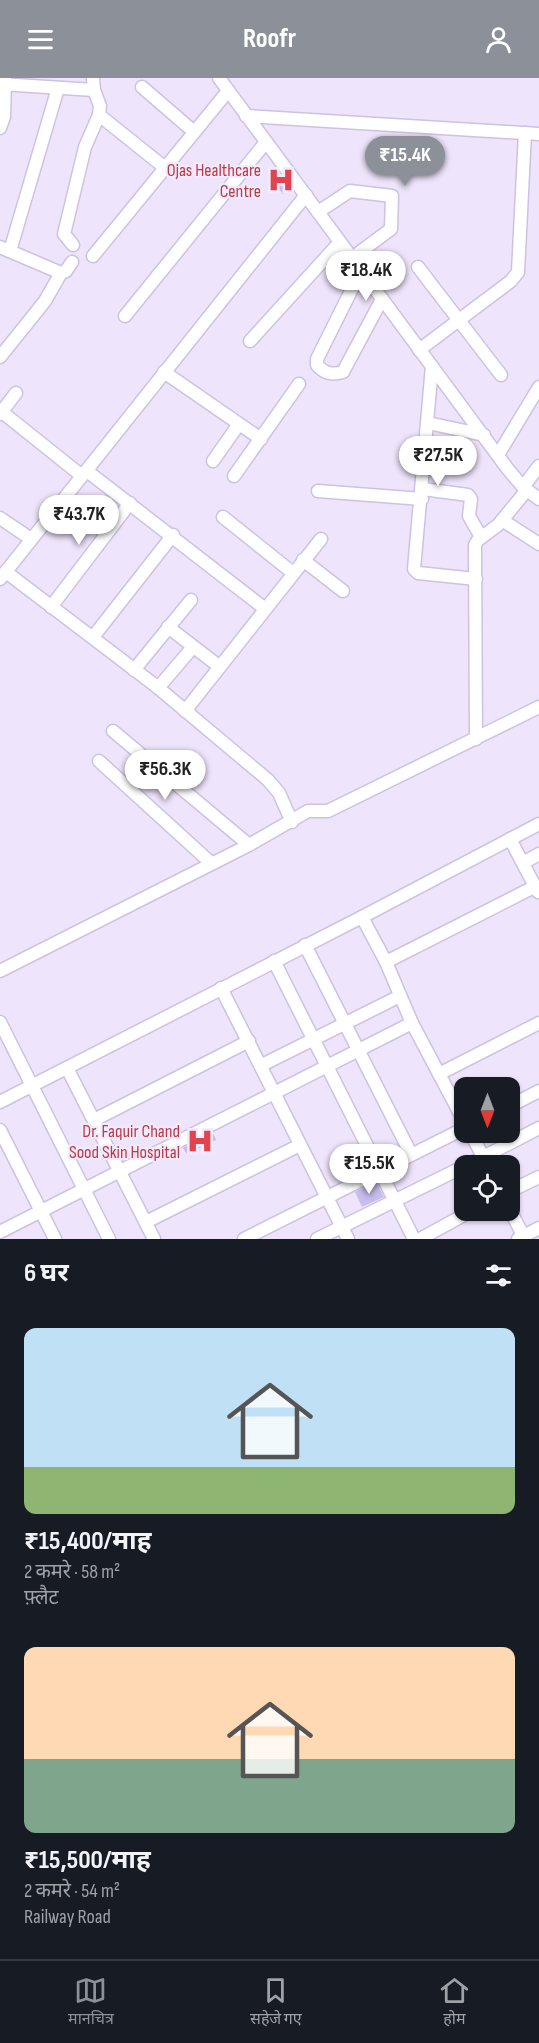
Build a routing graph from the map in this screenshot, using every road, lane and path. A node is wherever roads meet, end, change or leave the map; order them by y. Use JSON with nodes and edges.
{"nodes":[{"id":1,"x":219,"y":78,"type":"edge"},
{"id":2,"x":4,"y":82,"type":"edge"},
{"id":3,"x":94,"y":84,"type":"edge"},
{"id":4,"x":142,"y":87,"type":"dead end"},
{"id":5,"x":58,"y":88,"type":"junction"},
{"id":6,"x":228,"y":91,"type":"junction"},
{"id":7,"x":99,"y":115,"type":"junction"},
{"id":8,"x":246,"y":116,"type":"junction"},
{"id":9,"x":0,"y":128,"type":"edge"},
{"id":10,"x":193,"y":131,"type":"junction"},
{"id":11,"x":525,"y":133,"type":"junction"},
{"id":12,"x":539,"y":134,"type":"edge"},
{"id":13,"x":266,"y":142,"type":"junction"},
{"id":14,"x":164,"y":167,"type":"junction"},
{"id":15,"x":306,"y":195,"type":"junction"},
{"id":16,"x":318,"y":212,"type":"junction"},
{"id":17,"x":340,"y":242,"type":"junction"},
{"id":18,"x":74,"y":245,"type":"dead end"},
{"id":19,"x":5,"y":249,"type":"edge"},
{"id":20,"x":93,"y":256,"type":"dead end"},
{"id":21,"x":352,"y":258,"type":"junction"},
{"id":22,"x":72,"y":262,"type":"dead end"},
{"id":23,"x":418,"y":267,"type":"dead end"},
{"id":24,"x":361,"y":271,"type":"junction"},
{"id":25,"x":61,"y":273,"type":"junction"},
{"id":26,"x":382,"y":299,"type":"junction"},
{"id":27,"x":125,"y":316,"type":"dead end"},
{"id":28,"x":460,"y":320,"type":"junction"},
{"id":29,"x":250,"y":341,"type":"dead end"},
{"id":30,"x":420,"y":350,"type":"junction"},
{"id":31,"x":0,"y":357,"type":"edge"},
{"id":32,"x":432,"y":366,"type":"junction"},
{"id":33,"x":165,"y":372,"type":"junction"},
{"id":34,"x":501,"y":375,"type":"dead end"},
{"id":35,"x":299,"y":384,"type":"dead end"},
{"id":36,"x":539,"y":387,"type":"edge"},
{"id":37,"x":16,"y":393,"type":"dead end"},
{"id":38,"x":1,"y":413,"type":"edge"},
{"id":39,"x":428,"y":423,"type":"junction"},
{"id":40,"x":239,"y":424,"type":"junction"},
{"id":41,"x":484,"y":435,"type":"junction"},
{"id":42,"x":261,"y":439,"type":"junction"},
{"id":43,"x":498,"y":455,"type":"junction"},
{"id":44,"x":213,"y":460,"type":"dead end"},
{"id":45,"x":539,"y":466,"type":"edge"},
{"id":46,"x":84,"y":473,"type":"junction"},
{"id":47,"x":234,"y":476,"type":"dead end"},
{"id":48,"x":525,"y":489,"type":"junction"},
{"id":49,"x":318,"y":491,"type":"dead end"},
{"id":50,"x":422,"y":494,"type":"junction"},
{"id":51,"x":539,"y":499,"type":"edge"},
{"id":52,"x":130,"y":503,"type":"junction"},
{"id":53,"x":222,"y":517,"type":"dead end"},
{"id":54,"x":0,"y":518,"type":"edge"},
{"id":55,"x":502,"y":520,"type":"junction"},
{"id":56,"x":172,"y":535,"type":"junction"},
{"id":57,"x":481,"y":537,"type":"junction"},
{"id":58,"x":31,"y":539,"type":"junction"},
{"id":59,"x":321,"y":539,"type":"dead end"},
{"id":60,"x":539,"y":544,"type":"edge"},
{"id":61,"x":303,"y":560,"type":"junction"},
{"id":62,"x":293,"y":573,"type":"junction"},
{"id":63,"x":3,"y":576,"type":"edge"},
{"id":64,"x":476,"y":579,"type":"junction"},
{"id":65,"x":343,"y":591,"type":"dead end"},
{"id":66,"x":191,"y":600,"type":"dead end"},
{"id":67,"x":51,"y":607,"type":"junction"},
{"id":68,"x":264,"y":608,"type":"junction"},
{"id":69,"x":168,"y":627,"type":"junction"},
{"id":70,"x":93,"y":637,"type":"junction"},
{"id":71,"x":194,"y":647,"type":"junction"},
{"id":72,"x":220,"y":667,"type":"junction"},
{"id":73,"x":134,"y":670,"type":"junction"},
{"id":74,"x":158,"y":688,"type":"junction"},
{"id":75,"x":539,"y":707,"type":"edge"},
{"id":76,"x":185,"y":711,"type":"junction"},
{"id":77,"x":113,"y":731,"type":"dead end"},
{"id":78,"x":476,"y":739,"type":"junction"},
{"id":79,"x":99,"y":761,"type":"dead end"},
{"id":80,"x":292,"y":822,"type":"junction"},
{"id":81,"x":539,"y":824,"type":"edge"},
{"id":82,"x":510,"y":839,"type":"junction"},
{"id":83,"x":249,"y":845,"type":"junction"},
{"id":84,"x":539,"y":854,"type":"edge"},
{"id":85,"x":211,"y":863,"type":"junction"},
{"id":86,"x":524,"y":863,"type":"junction"},
{"id":87,"x":537,"y":889,"type":"edge"},
{"id":88,"x":362,"y":917,"type":"junction"},
{"id":89,"x":305,"y":945,"type":"junction"},
{"id":90,"x":274,"y":961,"type":"junction"},
{"id":91,"x":386,"y":962,"type":"junction"},
{"id":92,"x":0,"y":971,"type":"edge"},
{"id":93,"x":221,"y":988,"type":"junction"},
{"id":94,"x":400,"y":996,"type":"junction"},
{"id":95,"x":0,"y":1022,"type":"edge"},
{"id":96,"x":412,"y":1023,"type":"junction"},
{"id":97,"x":539,"y":1023,"type":"edge"},
{"id":98,"x":345,"y":1024,"type":"junction"},
{"id":99,"x":314,"y":1039,"type":"junction"},
{"id":100,"x":249,"y":1041,"type":"junction"},
{"id":101,"x":358,"y":1051,"type":"junction"},
{"id":102,"x":262,"y":1065,"type":"junction"},
{"id":103,"x":328,"y":1066,"type":"junction"},
{"id":104,"x":67,"y":1068,"type":"junction"},
{"id":105,"x":439,"y":1074,"type":"junction"},
{"id":106,"x":32,"y":1086,"type":"junction"},
{"id":107,"x":539,"y":1091,"type":"edge"},
{"id":108,"x":274,"y":1093,"type":"junction"},
{"id":109,"x":520,"y":1101,"type":"edge"},
{"id":110,"x":0,"y":1102,"type":"edge"},
{"id":111,"x":454,"y":1102,"type":"edge"},
{"id":112,"x":94,"y":1120,"type":"junction"},
{"id":113,"x":539,"y":1128,"type":"edge"},
{"id":114,"x":0,"y":1130,"type":"edge"},
{"id":115,"x":454,"y":1133,"type":"edge"},
{"id":116,"x":300,"y":1145,"type":"junction"},
{"id":117,"x":411,"y":1154,"type":"junction"},
{"id":118,"x":496,"y":1155,"type":"edge"},
{"id":119,"x":378,"y":1170,"type":"junction"},
{"id":120,"x":454,"y":1172,"type":"edge"},
{"id":121,"x":121,"y":1173,"type":"junction"},
{"id":122,"x":539,"y":1177,"type":"edge"},
{"id":123,"x":520,"y":1186,"type":"edge"},
{"id":124,"x":85,"y":1190,"type":"junction"},
{"id":125,"x":326,"y":1197,"type":"junction"},
{"id":126,"x":394,"y":1200,"type":"junction"},
{"id":127,"x":42,"y":1213,"type":"junction"},
{"id":128,"x":454,"y":1220,"type":"edge"},
{"id":129,"x":515,"y":1221,"type":"edge"},
{"id":130,"x":146,"y":1222,"type":"junction"},
{"id":131,"x":341,"y":1226,"type":"junction"},
{"id":132,"x":539,"y":1228,"type":"edge"},
{"id":133,"x":0,"y":1232,"type":"edge"},
{"id":134,"x":522,"y":1238,"type":"edge"},
{"id":135,"x":55,"y":1239,"type":"edge"},
{"id":136,"x":109,"y":1239,"type":"edge"},
{"id":137,"x":154,"y":1239,"type":"edge"},
{"id":138,"x":244,"y":1239,"type":"edge"},
{"id":139,"x":317,"y":1239,"type":"edge"},
{"id":140,"x":348,"y":1239,"type":"edge"},
{"id":141,"x":414,"y":1239,"type":"edge"},
{"id":142,"x":420,"y":1239,"type":"edge"}],
"edges":[{"from":1,"to":6,"type":"street"},
{"from":2,"to":5,"type":"street"},
{"from":2,"to":9,"type":"street"},
{"from":3,"to":5,"type":"street"},
{"from":3,"to":7,"type":"street"},
{"from":4,"to":10,"type":"street"},
{"from":5,"to":19,"type":"street"},
{"from":6,"to":8,"type":"street"},
{"from":6,"to":10,"type":"street"},
{"from":7,"to":14,"type":"street"},
{"from":7,"to":18,"type":"street"},
{"from":8,"to":11,"type":"street"},
{"from":8,"to":13,"type":"street"},
{"from":10,"to":14,"type":"street"},
{"from":11,"to":12,"type":"street"},
{"from":11,"to":28,"type":"street"},
{"from":13,"to":15,"type":"street"},
{"from":13,"to":27,"type":"street"},
{"from":14,"to":20,"type":"street"},
{"from":15,"to":16,"type":"street"},
{"from":15,"to":33,"type":"street"},
{"from":16,"to":17,"type":"street"},
{"from":16,"to":21,"type":"street"},
{"from":17,"to":21,"type":"street"},
{"from":17,"to":29,"type":"street"},
{"from":19,"to":25,"type":"street"},
{"from":21,"to":24,"type":"street"},
{"from":22,"to":25,"type":"street"},
{"from":23,"to":28,"type":"street"},
{"from":24,"to":26,"type":"street"},
{"from":24,"to":26,"type":"street"},
{"from":25,"to":31,"type":"street"},
{"from":26,"to":30,"type":"street"},
{"from":28,"to":30,"type":"street"},
{"from":28,"to":34,"type":"street"},
{"from":30,"to":32,"type":"street"},
{"from":32,"to":39,"type":"street"},
{"from":32,"to":41,"type":"street"},
{"from":33,"to":40,"type":"street"},
{"from":33,"to":46,"type":"street"},
{"from":35,"to":42,"type":"street"},
{"from":36,"to":43,"type":"street"},
{"from":37,"to":38,"type":"street"},
{"from":38,"to":46,"type":"street"},
{"from":39,"to":41,"type":"street"},
{"from":39,"to":50,"type":"street"},
{"from":40,"to":42,"type":"street"},
{"from":40,"to":44,"type":"street"},
{"from":41,"to":43,"type":"street"},
{"from":42,"to":47,"type":"street"},
{"from":43,"to":48,"type":"street"},
{"from":45,"to":48,"type":"street"},
{"from":46,"to":52,"type":"street"},
{"from":46,"to":58,"type":"street"},
{"from":48,"to":51,"type":"street"},
{"from":48,"to":55,"type":"street"},
{"from":49,"to":50,"type":"street"},
{"from":50,"to":57,"type":"street"},
{"from":50,"to":64,"type":"street"},
{"from":52,"to":56,"type":"street"},
{"from":52,"to":67,"type":"street"},
{"from":53,"to":62,"type":"street"},
{"from":54,"to":58,"type":"street"},
{"from":55,"to":57,"type":"street"},
{"from":55,"to":60,"type":"street"},
{"from":56,"to":68,"type":"street"},
{"from":56,"to":70,"type":"street"},
{"from":57,"to":64,"type":"street"},
{"from":58,"to":63,"type":"street"},
{"from":59,"to":61,"type":"street"},
{"from":61,"to":62,"type":"street"},
{"from":61,"to":65,"type":"street"},
{"from":62,"to":68,"type":"street"},
{"from":63,"to":67,"type":"street"},
{"from":64,"to":78,"type":"street"},
{"from":66,"to":69,"type":"street"},
{"from":67,"to":70,"type":"street"},
{"from":68,"to":72,"type":"street"},
{"from":69,"to":71,"type":"street"},
{"from":69,"to":73,"type":"street"},
{"from":70,"to":73,"type":"street"},
{"from":71,"to":72,"type":"street"},
{"from":71,"to":74,"type":"street"},
{"from":72,"to":76,"type":"street"},
{"from":73,"to":74,"type":"street"},
{"from":74,"to":76,"type":"street"},
{"from":75,"to":78,"type":"street"},
{"from":76,"to":80,"type":"street"},
{"from":77,"to":83,"type":"street"},
{"from":78,"to":80,"type":"street"},
{"from":79,"to":85,"type":"street"},
{"from":80,"to":83,"type":"street"},
{"from":81,"to":82,"type":"street"},
{"from":82,"to":86,"type":"street"},
{"from":82,"to":88,"type":"street"},
{"from":83,"to":85,"type":"street"},
{"from":84,"to":86,"type":"street"},
{"from":85,"to":92,"type":"street"},
{"from":86,"to":87,"type":"street"},
{"from":87,"to":91,"type":"street"},
{"from":88,"to":89,"type":"street"},
{"from":88,"to":91,"type":"street"},
{"from":89,"to":90,"type":"street"},
{"from":89,"to":98,"type":"street"},
{"from":90,"to":93,"type":"street"},
{"from":90,"to":99,"type":"street"},
{"from":91,"to":94,"type":"street"},
{"from":93,"to":100,"type":"street"},
{"from":93,"to":104,"type":"street"},
{"from":94,"to":96,"type":"street"},
{"from":94,"to":98,"type":"street"},
{"from":95,"to":106,"type":"street"},
{"from":96,"to":101,"type":"street"},
{"from":96,"to":105,"type":"street"},
{"from":97,"to":105,"type":"street"},
{"from":98,"to":99,"type":"street"},
{"from":98,"to":101,"type":"street"},
{"from":99,"to":102,"type":"street"},
{"from":99,"to":103,"type":"street"},
{"from":100,"to":102,"type":"street"},
{"from":100,"to":112,"type":"street"},
{"from":101,"to":103,"type":"street"},
{"from":101,"to":117,"type":"street"},
{"from":102,"to":108,"type":"street"},
{"from":103,"to":108,"type":"street"},
{"from":103,"to":119,"type":"street"},
{"from":104,"to":106,"type":"street"},
{"from":104,"to":112,"type":"street"},
{"from":105,"to":111,"type":"street"},
{"from":106,"to":110,"type":"street"},
{"from":106,"to":124,"type":"street"},
{"from":107,"to":109,"type":"street"},
{"from":108,"to":116,"type":"street"},
{"from":108,"to":121,"type":"street"},
{"from":112,"to":121,"type":"street"},
{"from":113,"to":118,"type":"street"},
{"from":114,"to":127,"type":"street"},
{"from":115,"to":117,"type":"street"},
{"from":116,"to":125,"type":"street"},
{"from":116,"to":130,"type":"street"},
{"from":117,"to":119,"type":"street"},
{"from":119,"to":125,"type":"street"},
{"from":119,"to":126,"type":"street"},
{"from":120,"to":126,"type":"street"},
{"from":121,"to":124,"type":"street"},
{"from":121,"to":130,"type":"street"},
{"from":122,"to":123,"type":"street"},
{"from":124,"to":127,"type":"street"},
{"from":124,"to":136,"type":"street"},
{"from":125,"to":131,"type":"street"},
{"from":125,"to":138,"type":"street"},
{"from":126,"to":131,"type":"street"},
{"from":126,"to":141,"type":"street"},
{"from":127,"to":133,"type":"street"},
{"from":127,"to":135,"type":"street"},
{"from":128,"to":142,"type":"street"},
{"from":129,"to":134,"type":"street"},
{"from":130,"to":137,"type":"street"},
{"from":131,"to":139,"type":"street"},
{"from":131,"to":140,"type":"street"},
{"from":132,"to":134,"type":"street"}]}
